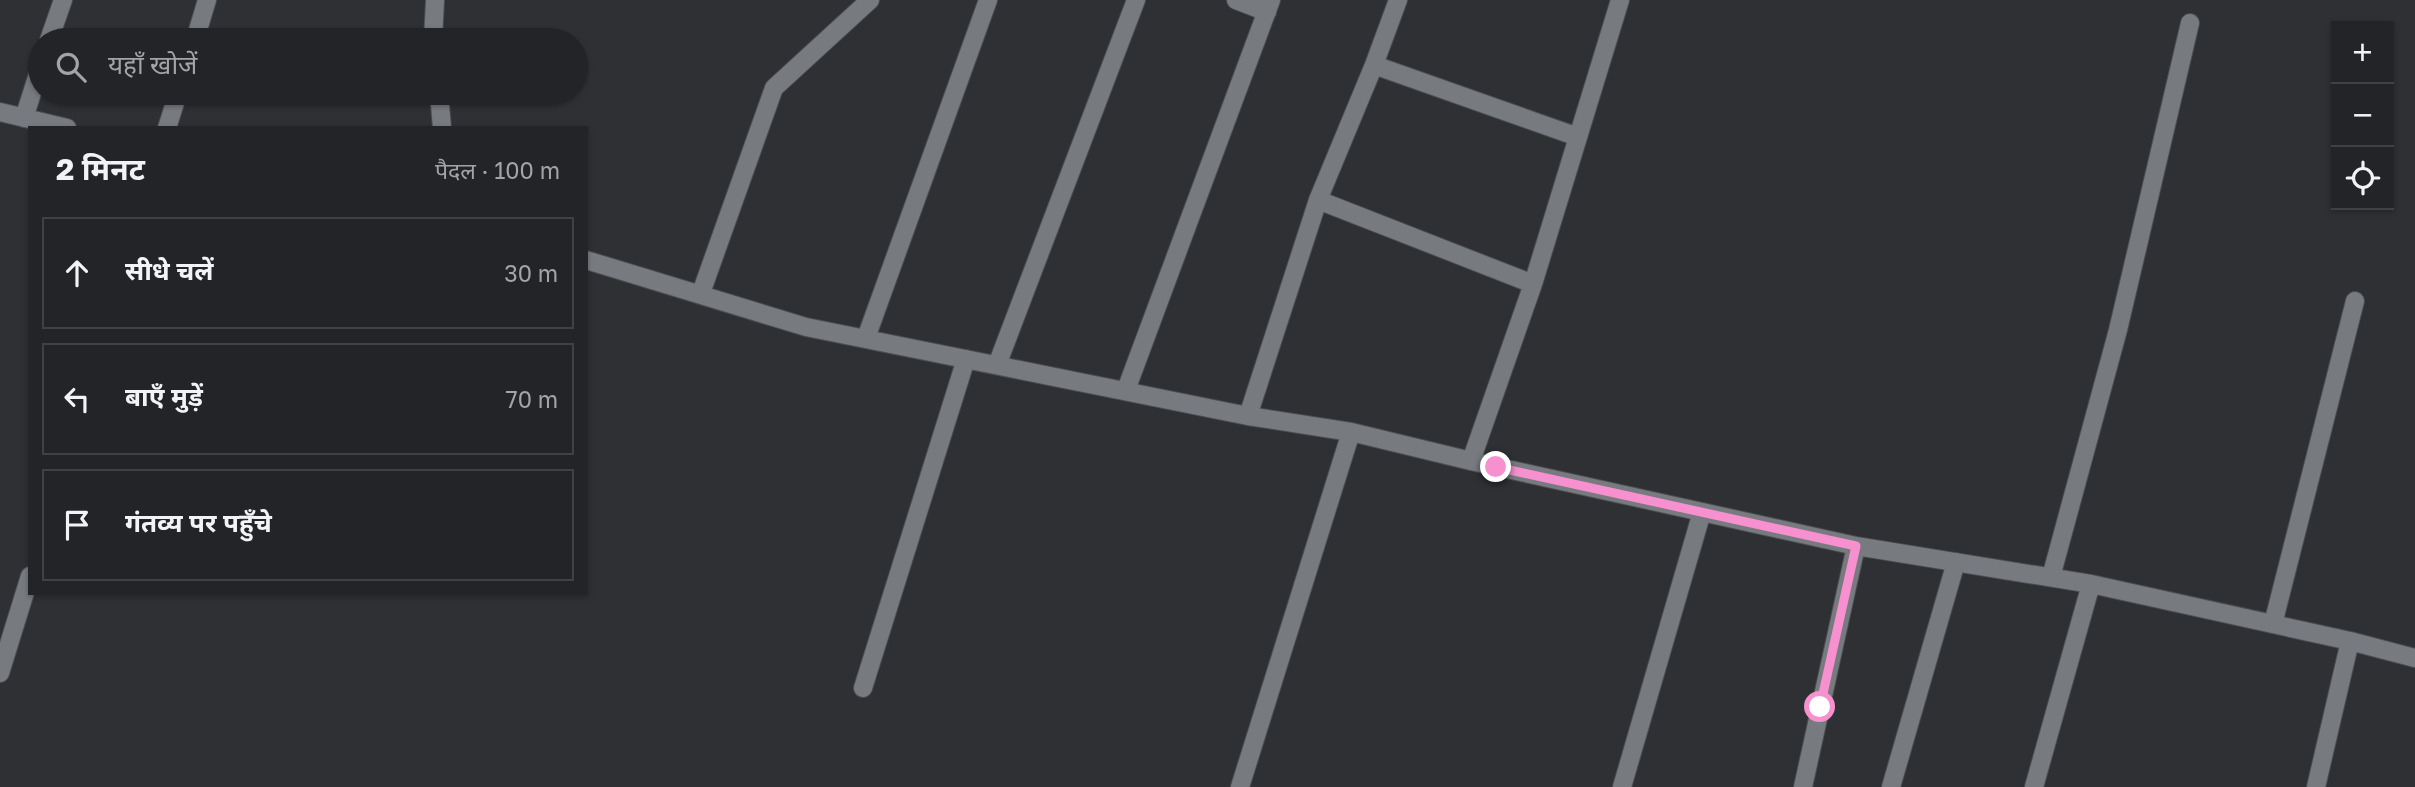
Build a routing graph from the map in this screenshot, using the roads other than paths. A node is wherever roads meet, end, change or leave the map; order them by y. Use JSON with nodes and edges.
{"nodes":[{"id":1,"x":63,"y":0,"type":"edge"},
{"id":2,"x":207,"y":0,"type":"edge"},
{"id":3,"x":435,"y":0,"type":"edge"},
{"id":4,"x":870,"y":0,"type":"edge"},
{"id":5,"x":988,"y":0,"type":"edge"},
{"id":6,"x":1136,"y":0,"type":"edge"},
{"id":7,"x":1236,"y":0,"type":"edge"},
{"id":8,"x":1398,"y":0,"type":"edge"},
{"id":9,"x":1617,"y":1,"type":"edge"},
{"id":10,"x":1269,"y":6,"type":"edge"},
{"id":11,"x":2190,"y":23,"type":"dead end"},
{"id":12,"x":53,"y":28,"type":"edge"},
{"id":13,"x":199,"y":28,"type":"edge"},
{"id":14,"x":434,"y":28,"type":"edge"},
{"id":15,"x":1374,"y":65,"type":"junction"},
{"id":16,"x":28,"y":105,"type":"edge"},
{"id":17,"x":174,"y":105,"type":"edge"},
{"id":18,"x":440,"y":105,"type":"edge"},
{"id":19,"x":0,"y":112,"type":"edge"},
{"id":20,"x":24,"y":118,"type":"junction"},
{"id":21,"x":58,"y":126,"type":"edge"},
{"id":22,"x":168,"y":126,"type":"edge"},
{"id":23,"x":442,"y":126,"type":"edge"},
{"id":24,"x":1578,"y":137,"type":"junction"},
{"id":25,"x":1318,"y":200,"type":"junction"},
{"id":26,"x":588,"y":261,"type":"edge"},
{"id":27,"x":1533,"y":284,"type":"junction"},
{"id":28,"x":701,"y":293,"type":"junction"},
{"id":29,"x":2355,"y":301,"type":"dead end"},
{"id":30,"x":866,"y":338,"type":"junction"},
{"id":31,"x":966,"y":359,"type":"junction"},
{"id":32,"x":997,"y":365,"type":"junction"},
{"id":33,"x":1126,"y":390,"type":"junction"},
{"id":34,"x":1248,"y":416,"type":"junction"},
{"id":35,"x":1351,"y":432,"type":"junction"},
{"id":36,"x":1471,"y":461,"type":"junction"},
{"id":37,"x":1702,"y":512,"type":"junction"},
{"id":38,"x":1856,"y":546,"type":"junction"},
{"id":39,"x":1956,"y":562,"type":"junction"},
{"id":40,"x":2051,"y":578,"type":"junction"},
{"id":41,"x":28,"y":582,"type":"edge"},
{"id":42,"x":2091,"y":584,"type":"junction"},
{"id":43,"x":2273,"y":624,"type":"junction"},
{"id":44,"x":2350,"y":641,"type":"junction"},
{"id":45,"x":2415,"y":658,"type":"edge"},
{"id":46,"x":0,"y":673,"type":"edge"},
{"id":47,"x":863,"y":688,"type":"dead end"},
{"id":48,"x":1240,"y":787,"type":"edge"},
{"id":49,"x":1622,"y":787,"type":"edge"},
{"id":50,"x":1802,"y":787,"type":"edge"},
{"id":51,"x":1891,"y":787,"type":"edge"},
{"id":52,"x":2034,"y":787,"type":"edge"},
{"id":53,"x":2316,"y":787,"type":"edge"}],
"edges":[{"from":1,"to":12,"type":"street"},
{"from":2,"to":13,"type":"street"},
{"from":3,"to":14,"type":"street"},
{"from":4,"to":28,"type":"street"},
{"from":5,"to":30,"type":"street"},
{"from":6,"to":32,"type":"street"},
{"from":7,"to":10,"type":"street"},
{"from":8,"to":15,"type":"street"},
{"from":9,"to":24,"type":"street"},
{"from":10,"to":33,"type":"street"},
{"from":11,"to":40,"type":"street"},
{"from":15,"to":24,"type":"street"},
{"from":15,"to":25,"type":"street"},
{"from":16,"to":20,"type":"street"},
{"from":17,"to":22,"type":"street"},
{"from":18,"to":23,"type":"street"},
{"from":19,"to":20,"type":"street"},
{"from":20,"to":21,"type":"street"},
{"from":24,"to":27,"type":"street"},
{"from":25,"to":27,"type":"street"},
{"from":25,"to":34,"type":"street"},
{"from":26,"to":28,"type":"street"},
{"from":27,"to":36,"type":"street"},
{"from":28,"to":30,"type":"street"},
{"from":29,"to":43,"type":"street"},
{"from":30,"to":31,"type":"street"},
{"from":31,"to":32,"type":"street"},
{"from":31,"to":47,"type":"street"},
{"from":32,"to":33,"type":"street"},
{"from":33,"to":34,"type":"street"},
{"from":34,"to":35,"type":"street"},
{"from":35,"to":36,"type":"street"},
{"from":35,"to":48,"type":"street"},
{"from":36,"to":37,"type":"street"},
{"from":37,"to":38,"type":"street"},
{"from":37,"to":49,"type":"street"},
{"from":38,"to":39,"type":"street"},
{"from":38,"to":50,"type":"street"},
{"from":39,"to":40,"type":"street"},
{"from":39,"to":51,"type":"street"},
{"from":40,"to":42,"type":"street"},
{"from":41,"to":46,"type":"street"},
{"from":42,"to":43,"type":"street"},
{"from":42,"to":52,"type":"street"},
{"from":43,"to":44,"type":"street"},
{"from":44,"to":45,"type":"street"},
{"from":44,"to":53,"type":"street"}]}
